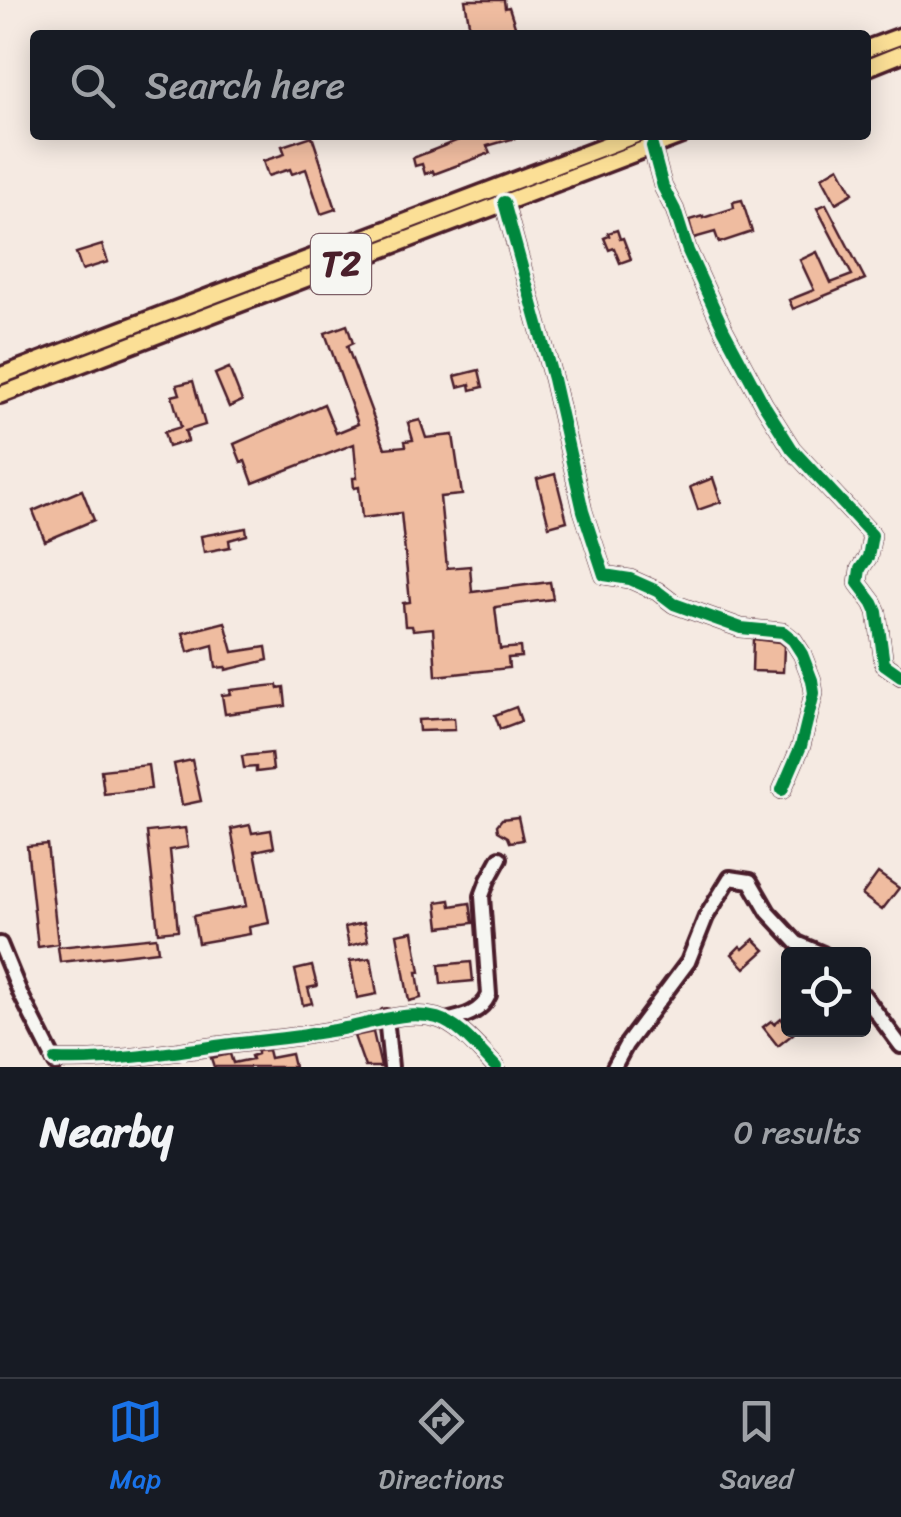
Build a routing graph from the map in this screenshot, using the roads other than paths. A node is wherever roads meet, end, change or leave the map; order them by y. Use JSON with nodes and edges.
{"nodes":[{"id":1,"x":901,"y":36,"type":"edge"},
{"id":2,"x":871,"y":47,"type":"edge"},
{"id":3,"x":901,"y":54,"type":"edge"},
{"id":4,"x":871,"y":66,"type":"edge"},
{"id":5,"x":622,"y":140,"type":"edge"},
{"id":6,"x":668,"y":140,"type":"edge"},
{"id":7,"x":652,"y":146,"type":"junction"},
{"id":8,"x":504,"y":202,"type":"junction"},
{"id":9,"x":0,"y":376,"type":"edge"},
{"id":10,"x":0,"y":395,"type":"edge"},
{"id":11,"x":901,"y":676,"type":"edge"},
{"id":12,"x":782,"y":790,"type":"dead end"},
{"id":13,"x":500,"y":858,"type":"dead end"},
{"id":14,"x":0,"y":944,"type":"edge"},
{"id":15,"x":807,"y":947,"type":"edge"},
{"id":16,"x":871,"y":1005,"type":"edge"},
{"id":17,"x":386,"y":1017,"type":"junction"},
{"id":18,"x":446,"y":1021,"type":"junction"},
{"id":19,"x":901,"y":1046,"type":"edge"},
{"id":20,"x":56,"y":1064,"type":"edge"},
{"id":21,"x":391,"y":1067,"type":"edge"},
{"id":22,"x":496,"y":1067,"type":"edge"},
{"id":23,"x":614,"y":1067,"type":"edge"}],
"edges":[{"from":1,"to":2,"type":"main road"},
{"from":3,"to":4,"type":"main road"},
{"from":5,"to":9,"type":"main road","number":"T2"},
{"from":6,"to":7,"type":"main road","number":"T2"},
{"from":7,"to":8,"type":"main road","number":"T2"},
{"from":7,"to":11,"type":"street"},
{"from":8,"to":10,"type":"main road","number":"T2"},
{"from":8,"to":12,"type":"street"},
{"from":13,"to":18,"type":"street"},
{"from":14,"to":20,"type":"street"},
{"from":15,"to":23,"type":"street"},
{"from":16,"to":19,"type":"street"},
{"from":17,"to":18,"type":"street"},
{"from":17,"to":20,"type":"street"},
{"from":17,"to":21,"type":"street"},
{"from":18,"to":22,"type":"street"}]}
